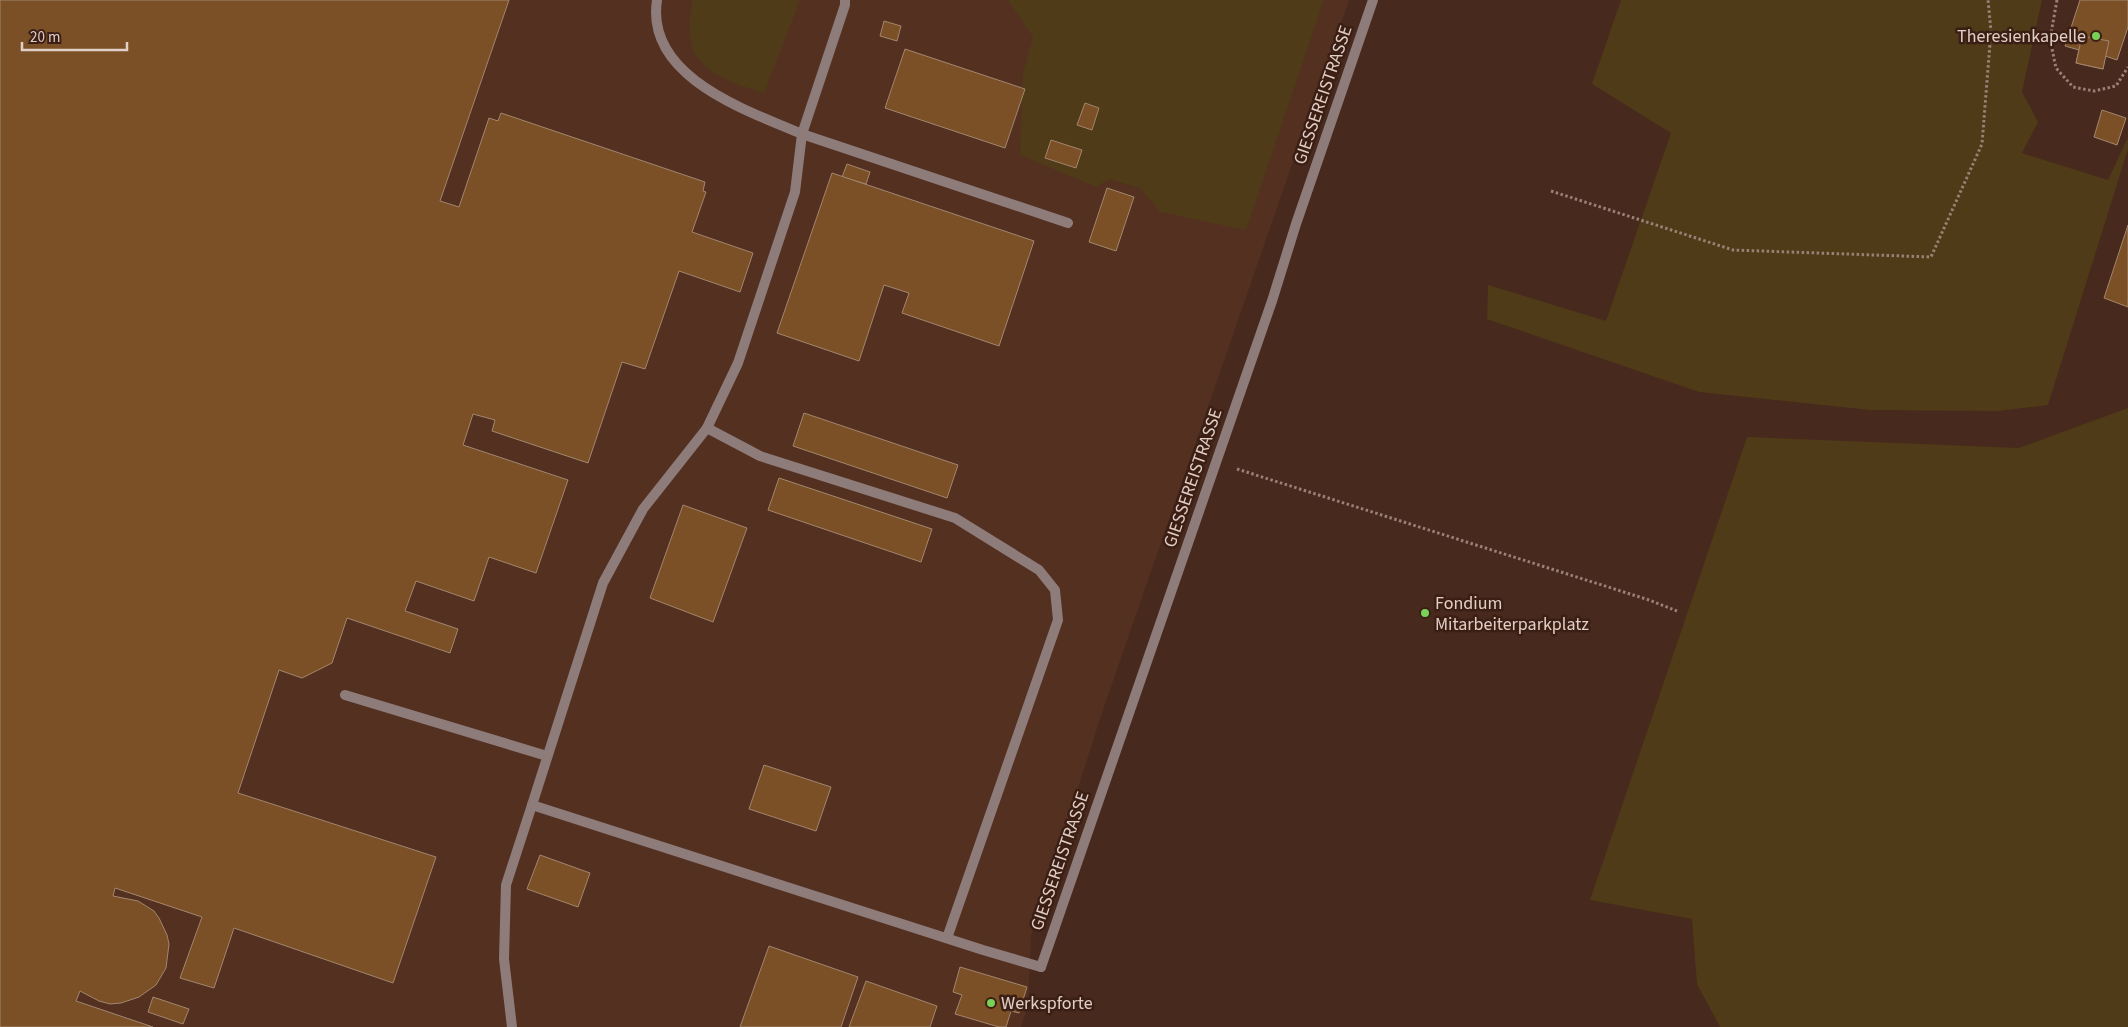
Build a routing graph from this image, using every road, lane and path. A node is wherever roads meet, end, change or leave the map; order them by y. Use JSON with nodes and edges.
{"nodes":[{"id":1,"x":657,"y":0,"type":"edge"},
{"id":2,"x":845,"y":0,"type":"edge"},
{"id":3,"x":1373,"y":0,"type":"edge"},
{"id":4,"x":1988,"y":0,"type":"edge"},
{"id":5,"x":2057,"y":0,"type":"edge"},
{"id":6,"x":2128,"y":67,"type":"edge"},
{"id":7,"x":802,"y":134,"type":"junction"},
{"id":8,"x":1551,"y":191,"type":"dead end"},
{"id":9,"x":1068,"y":223,"type":"dead end"},
{"id":10,"x":707,"y":428,"type":"junction"},
{"id":11,"x":1216,"y":462,"type":"junction"},
{"id":12,"x":1677,"y":611,"type":"dead end"},
{"id":13,"x":345,"y":695,"type":"dead end"},
{"id":14,"x":547,"y":756,"type":"junction"},
{"id":15,"x":532,"y":805,"type":"junction"},
{"id":16,"x":947,"y":938,"type":"junction"},
{"id":17,"x":512,"y":1027,"type":"edge"}],
"edges":[{"from":1,"to":7,"type":"street"},
{"from":2,"to":7,"type":"street"},
{"from":3,"to":11,"type":"street","name":"GIESSEREISTRASSE"},
{"from":4,"to":8,"type":"path"},
{"from":5,"to":6,"type":"path"},
{"from":7,"to":9,"type":"street"},
{"from":7,"to":10,"type":"street"},
{"from":10,"to":14,"type":"street"},
{"from":10,"to":16,"type":"street"},
{"from":11,"to":12,"type":"path"},
{"from":11,"to":16,"type":"street","name":"GIESSEREISTRASSE"},
{"from":13,"to":14,"type":"street"},
{"from":14,"to":15,"type":"street"},
{"from":15,"to":16,"type":"street"},
{"from":15,"to":17,"type":"street"}]}
